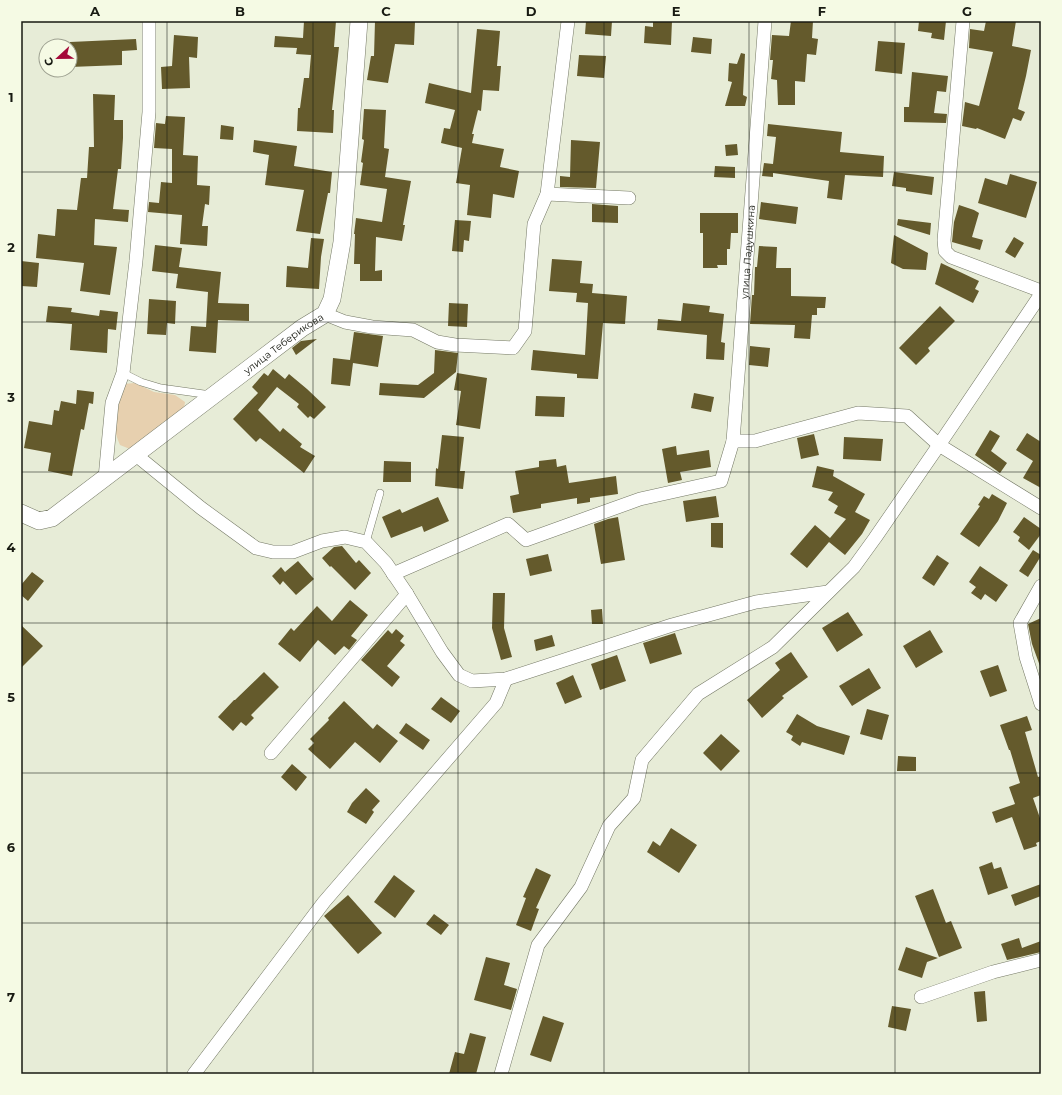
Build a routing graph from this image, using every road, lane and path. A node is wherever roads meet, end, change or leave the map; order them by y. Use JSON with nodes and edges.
{"nodes":[{"id":1,"x":150,"y":21,"type":"edge"},
{"id":2,"x":358,"y":21,"type":"edge"},
{"id":3,"x":568,"y":21,"type":"edge"},
{"id":4,"x":765,"y":21,"type":"edge"},
{"id":5,"x":963,"y":21,"type":"edge"},
{"id":6,"x":547,"y":194,"type":"junction"},
{"id":7,"x":629,"y":198,"type":"dead end"},
{"id":8,"x":1041,"y":292,"type":"edge"},
{"id":9,"x":325,"y":314,"type":"junction"},
{"id":10,"x":123,"y":373,"type":"junction"},
{"id":11,"x":214,"y":395,"type":"junction"},
{"id":12,"x":733,"y":441,"type":"junction"},
{"id":13,"x":939,"y":445,"type":"junction"},
{"id":14,"x":136,"y":455,"type":"junction"},
{"id":15,"x":105,"y":478,"type":"junction"},
{"id":16,"x":380,"y":492,"type":"dead end"},
{"id":17,"x":1041,"y":508,"type":"edge"},
{"id":18,"x":21,"y":513,"type":"edge"},
{"id":19,"x":366,"y":542,"type":"junction"},
{"id":20,"x":393,"y":574,"type":"junction"},
{"id":21,"x":1041,"y":586,"type":"edge"},
{"id":22,"x":828,"y":592,"type":"junction"},
{"id":23,"x":407,"y":594,"type":"junction"},
{"id":24,"x":506,"y":678,"type":"junction"},
{"id":25,"x":1041,"y":704,"type":"edge"},
{"id":26,"x":271,"y":753,"type":"dead end"},
{"id":27,"x":1041,"y":960,"type":"edge"},
{"id":28,"x":921,"y":997,"type":"dead end"},
{"id":29,"x":194,"y":1074,"type":"edge"},
{"id":30,"x":501,"y":1074,"type":"edge"}],
"edges":[{"from":1,"to":10,"type":"street"},
{"from":2,"to":9,"type":"street","name":"улица Теберикова"},
{"from":3,"to":6,"type":"street"},
{"from":4,"to":12,"type":"street","name":"улица Ладушкина"},
{"from":5,"to":8,"type":"street"},
{"from":6,"to":7,"type":"street"},
{"from":6,"to":9,"type":"street"},
{"from":8,"to":13,"type":"street"},
{"from":9,"to":11,"type":"street","name":"улица Теберикова"},
{"from":10,"to":11,"type":"lane"},
{"from":10,"to":15,"type":"street"},
{"from":11,"to":14,"type":"street","name":"улица Теберикова"},
{"from":12,"to":13,"type":"street"},
{"from":12,"to":20,"type":"street","name":"улица Ладушкина"},
{"from":13,"to":17,"type":"street"},
{"from":13,"to":22,"type":"street"},
{"from":14,"to":15,"type":"street","name":"улица Теберикова"},
{"from":14,"to":19,"type":"street"},
{"from":15,"to":18,"type":"street","name":"улица Теберикова"},
{"from":16,"to":19,"type":"lane"},
{"from":19,"to":20,"type":"street"},
{"from":20,"to":23,"type":"street"},
{"from":21,"to":25,"type":"street"},
{"from":22,"to":24,"type":"street"},
{"from":22,"to":30,"type":"street"},
{"from":23,"to":24,"type":"street"},
{"from":23,"to":26,"type":"street"},
{"from":24,"to":29,"type":"street"},
{"from":27,"to":28,"type":"street"}]}
